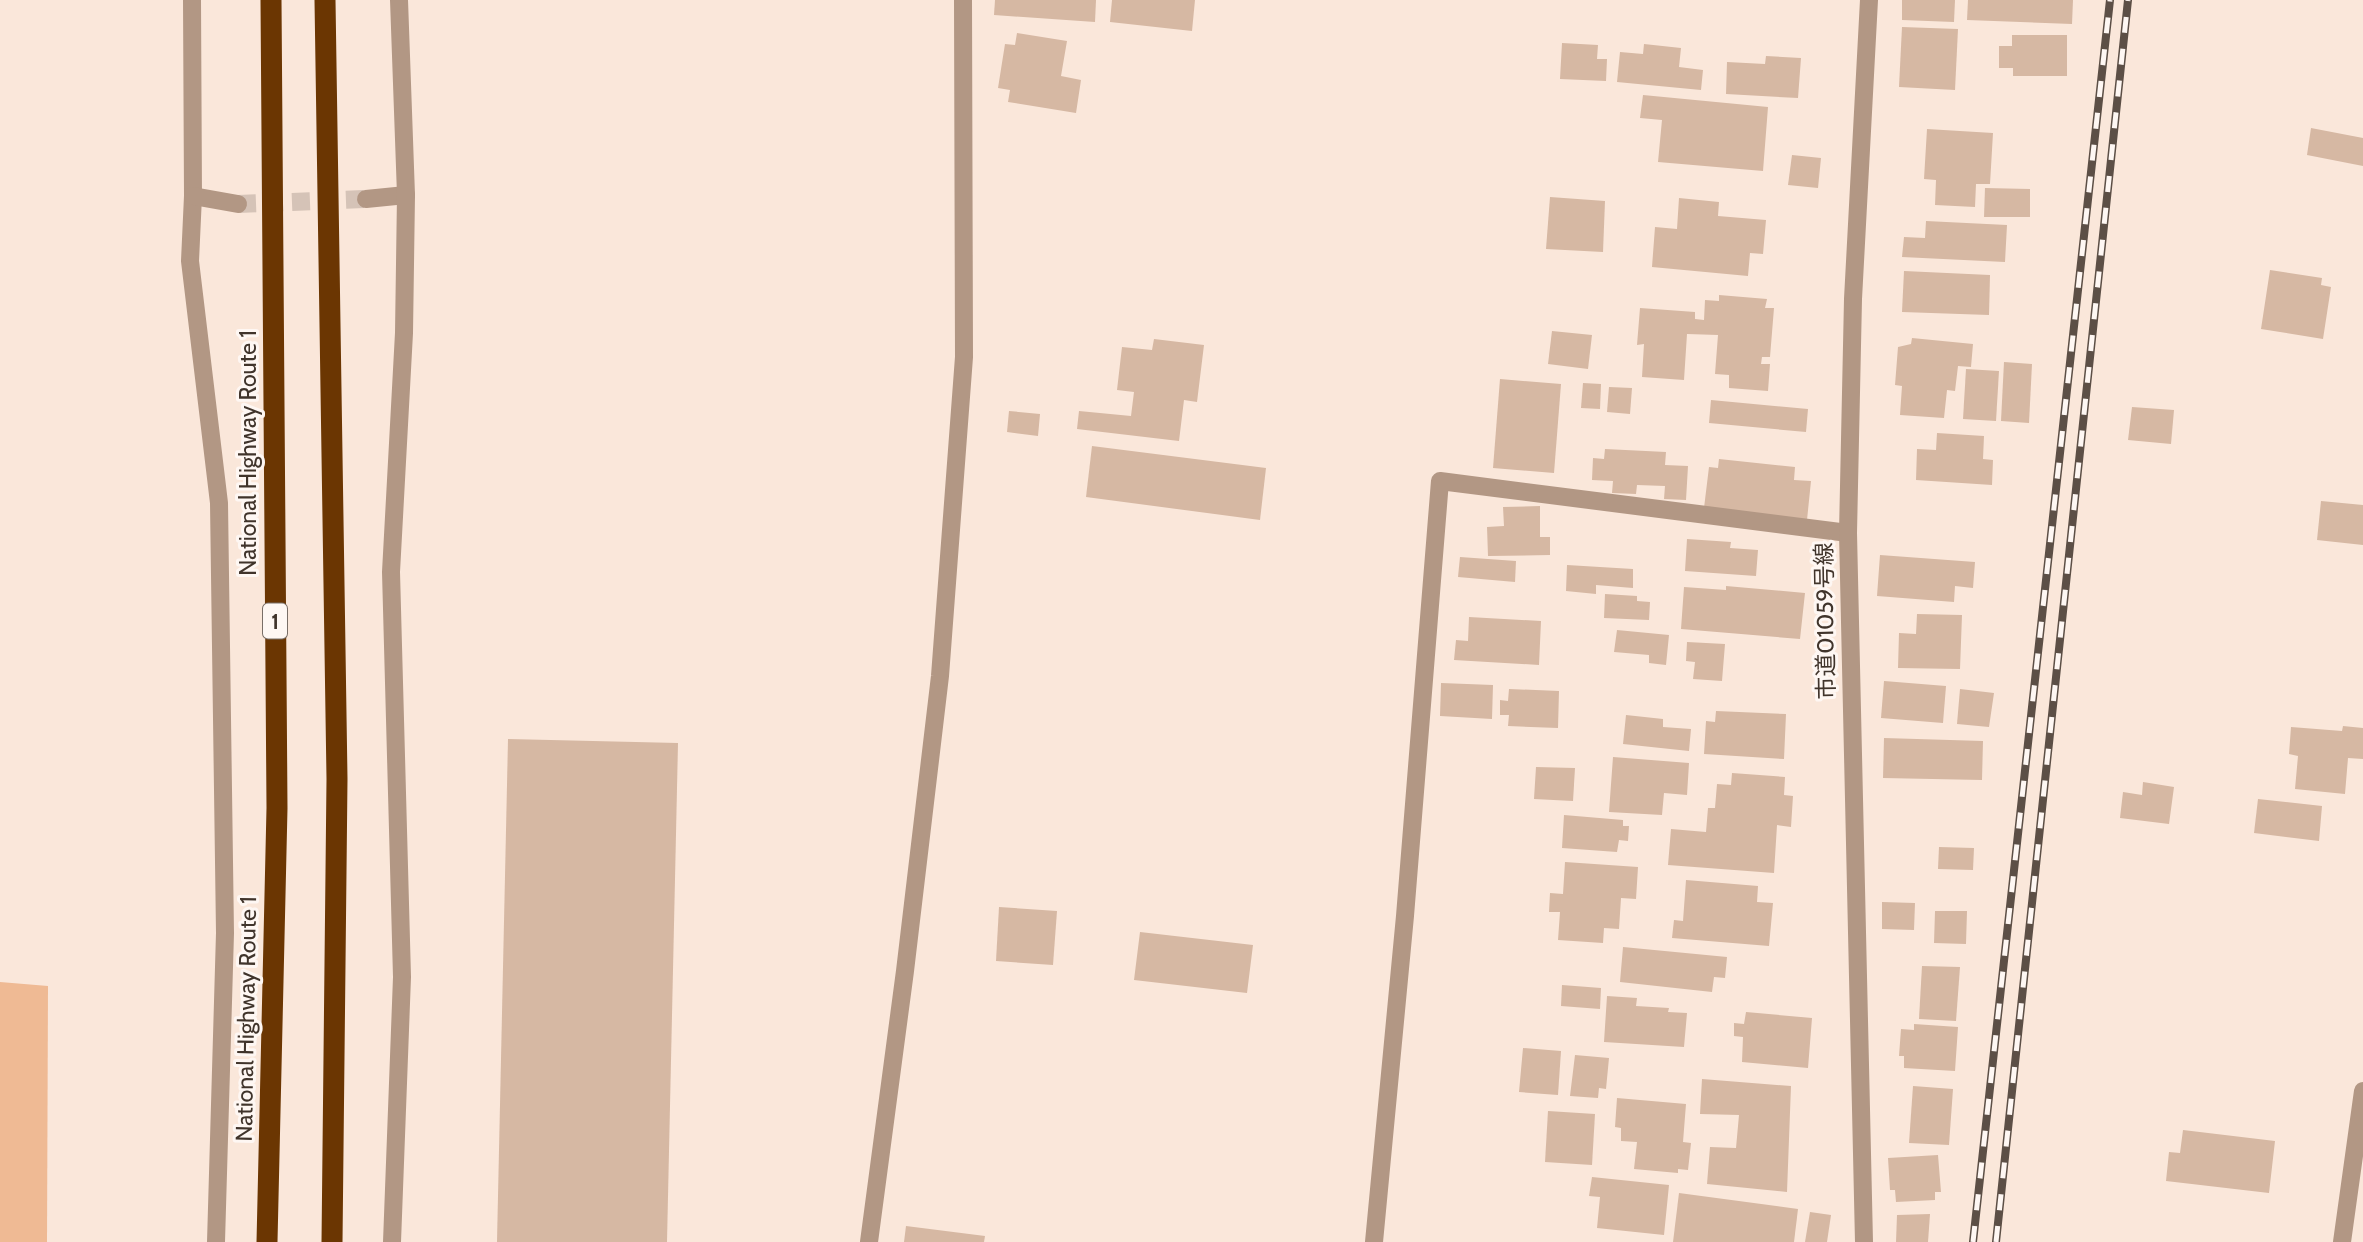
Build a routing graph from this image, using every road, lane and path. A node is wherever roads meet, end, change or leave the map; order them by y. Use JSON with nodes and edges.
{"nodes":[{"id":1,"x":192,"y":0,"type":"edge"},
{"id":2,"x":271,"y":0,"type":"edge"},
{"id":3,"x":325,"y":0,"type":"edge"},
{"id":4,"x":399,"y":0,"type":"edge"},
{"id":5,"x":963,"y":0,"type":"edge"},
{"id":6,"x":1868,"y":0,"type":"edge"},
{"id":7,"x":407,"y":195,"type":"junction"},
{"id":8,"x":193,"y":196,"type":"junction"},
{"id":9,"x":366,"y":199,"type":"tunnel mouth"},
{"id":10,"x":238,"y":204,"type":"tunnel mouth"},
{"id":11,"x":1848,"y":533,"type":"junction"},
{"id":12,"x":2363,"y":1091,"type":"edge"},
{"id":13,"x":216,"y":1242,"type":"edge"},
{"id":14,"x":267,"y":1242,"type":"edge"},
{"id":15,"x":332,"y":1242,"type":"edge"},
{"id":16,"x":392,"y":1242,"type":"edge"},
{"id":17,"x":869,"y":1242,"type":"edge"},
{"id":18,"x":1374,"y":1242,"type":"edge"},
{"id":19,"x":1864,"y":1242,"type":"edge"},
{"id":20,"x":2342,"y":1242,"type":"edge"}],
"edges":[{"from":1,"to":8,"type":"street"},
{"from":2,"to":14,"type":"highway","name":"National Highway Route 1","number":"1"},
{"from":3,"to":15,"type":"highway"},
{"from":4,"to":7,"type":"street"},
{"from":5,"to":17,"type":"street"},
{"from":6,"to":11,"type":"street","name":"市道01059号線"},
{"from":7,"to":9,"type":"street"},
{"from":7,"to":16,"type":"street"},
{"from":8,"to":10,"type":"street"},
{"from":8,"to":13,"type":"street"},
{"from":11,"to":18,"type":"street"},
{"from":11,"to":19,"type":"street","name":"市道01059号線"},
{"from":12,"to":20,"type":"street"}]}
